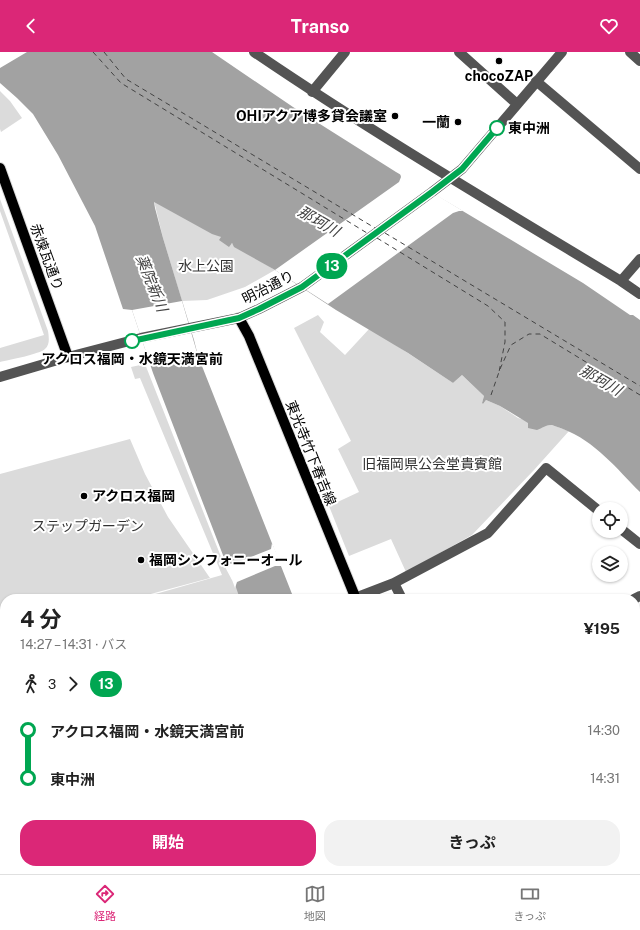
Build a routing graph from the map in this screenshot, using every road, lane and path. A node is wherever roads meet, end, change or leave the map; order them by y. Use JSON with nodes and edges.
{"nodes":[{"id":1,"x":254,"y":52,"type":"edge"},
{"id":2,"x":345,"y":52,"type":"edge"},
{"id":3,"x":459,"y":52,"type":"edge"},
{"id":4,"x":562,"y":52,"type":"edge"},
{"id":5,"x":630,"y":52,"type":"edge"},
{"id":6,"x":640,"y":61,"type":"edge"},
{"id":7,"x":536,"y":81,"type":"junction"},
{"id":8,"x":312,"y":92,"type":"junction"},
{"id":9,"x":517,"y":104,"type":"junction"},
{"id":10,"x":0,"y":168,"type":"edge"},
{"id":11,"x":640,"y":169,"type":"edge"},
{"id":12,"x":450,"y":178,"type":"junction"},
{"id":13,"x":640,"y":259,"type":"edge"},
{"id":14,"x":621,"y":281,"type":"junction"},
{"id":15,"x":640,"y":294,"type":"edge"},
{"id":16,"x":239,"y":318,"type":"junction"},
{"id":17,"x":68,"y":357,"type":"junction"},
{"id":18,"x":0,"y":377,"type":"edge"},
{"id":19,"x":592,"y":505,"type":"edge"},
{"id":20,"x":628,"y":535,"type":"edge"},
{"id":21,"x":640,"y":544,"type":"edge"},
{"id":22,"x":394,"y":583,"type":"junction"},
{"id":23,"x":353,"y":594,"type":"edge"},
{"id":24,"x":365,"y":594,"type":"edge"},
{"id":25,"x":400,"y":594,"type":"edge"}],
"edges":[{"from":1,"to":8,"type":"street"},
{"from":2,"to":8,"type":"street"},
{"from":3,"to":9,"type":"street"},
{"from":4,"to":7,"type":"street","name":"明治通り"},
{"from":5,"to":6,"type":"street"},
{"from":7,"to":9,"type":"street","name":"明治通り"},
{"from":7,"to":11,"type":"street"},
{"from":8,"to":12,"type":"street"},
{"from":9,"to":12,"type":"street","name":"明治通り"},
{"from":10,"to":17,"type":"main road","name":"赤煉瓦通り"},
{"from":12,"to":14,"type":"street"},
{"from":12,"to":16,"type":"street","name":"明治通り"},
{"from":13,"to":14,"type":"street"},
{"from":14,"to":15,"type":"street"},
{"from":16,"to":17,"type":"street","name":"明治通り"},
{"from":16,"to":23,"type":"main road","name":"東光寺竹下春吉線"},
{"from":17,"to":18,"type":"street","name":"明治通り"},
{"from":19,"to":22,"type":"street"},
{"from":20,"to":21,"type":"street"},
{"from":22,"to":24,"type":"street"},
{"from":22,"to":25,"type":"street"}]}
